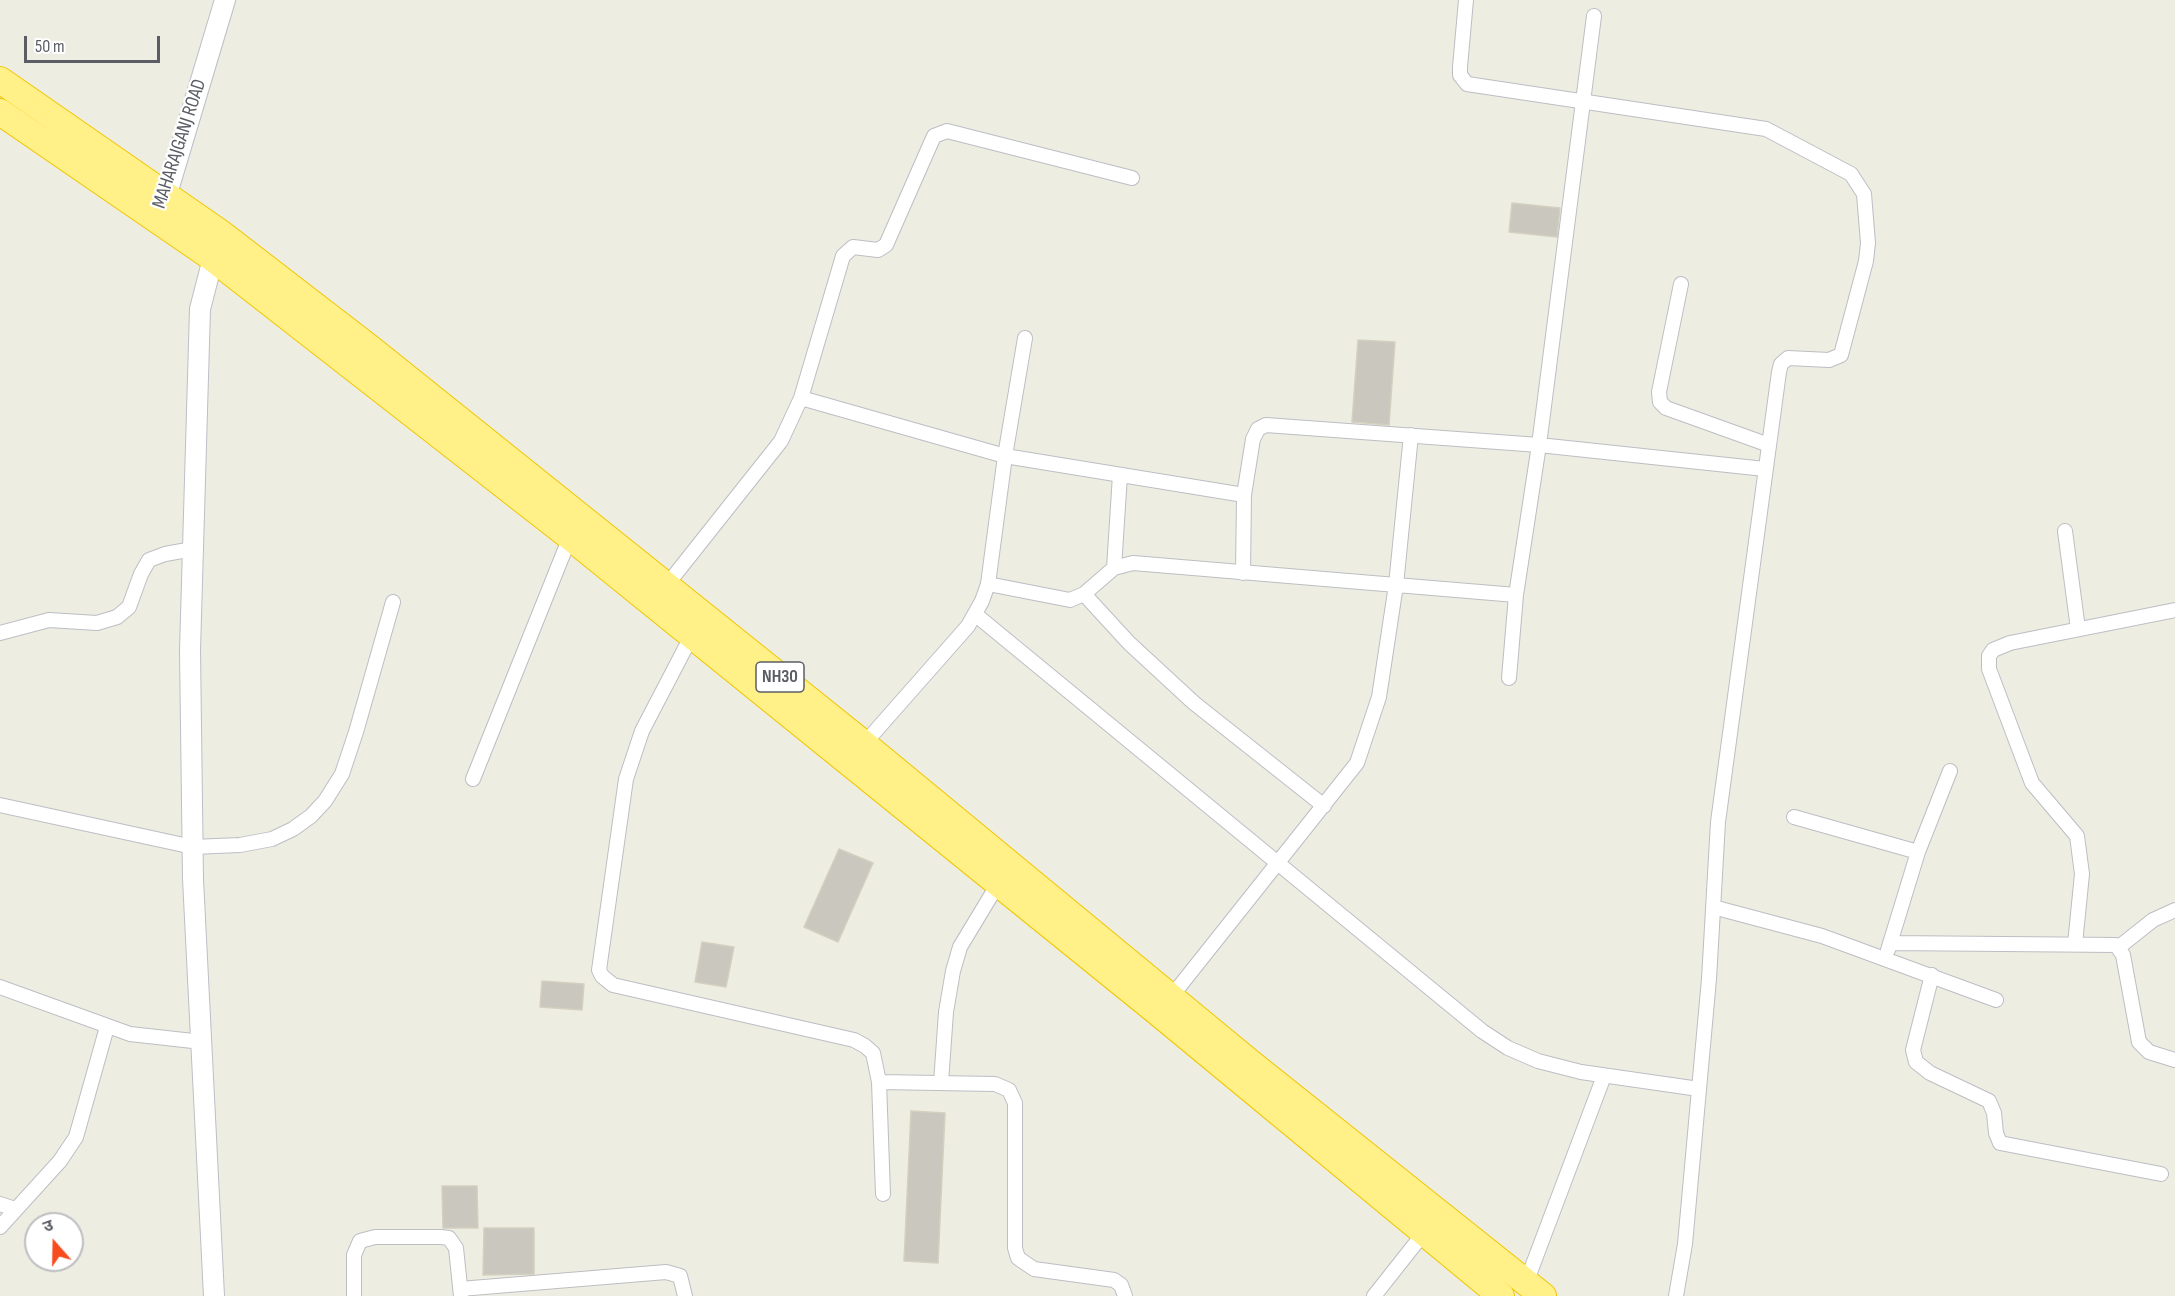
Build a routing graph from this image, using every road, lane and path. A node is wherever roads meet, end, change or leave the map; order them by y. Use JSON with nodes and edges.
{"nodes":[{"id":1,"x":225,"y":0,"type":"edge"},
{"id":2,"x":1466,"y":0,"type":"edge"},
{"id":3,"x":1594,"y":16,"type":"dead end"},
{"id":4,"x":0,"y":81,"type":"edge"},
{"id":5,"x":1583,"y":101,"type":"junction"},
{"id":6,"x":0,"y":112,"type":"edge"},
{"id":7,"x":1132,"y":178,"type":"dead end"},
{"id":8,"x":162,"y":209,"type":"junction"},
{"id":9,"x":222,"y":234,"type":"junction"},
{"id":10,"x":211,"y":257,"type":"junction"},
{"id":11,"x":1681,"y":284,"type":"dead end"},
{"id":12,"x":1025,"y":338,"type":"dead end"},
{"id":13,"x":801,"y":399,"type":"junction"},
{"id":14,"x":1411,"y":435,"type":"junction"},
{"id":15,"x":1539,"y":445,"type":"junction"},
{"id":16,"x":1769,"y":445,"type":"junction"},
{"id":17,"x":1005,"y":456,"type":"junction"},
{"id":18,"x":1766,"y":469,"type":"junction"},
{"id":19,"x":1120,"y":475,"type":"junction"},
{"id":20,"x":1244,"y":495,"type":"junction"},
{"id":21,"x":2065,"y":531,"type":"dead end"},
{"id":22,"x":570,"y":537,"type":"junction"},
{"id":23,"x":193,"y":549,"type":"junction"},
{"id":24,"x":1114,"y":568,"type":"junction"},
{"id":25,"x":1243,"y":573,"type":"junction"},
{"id":26,"x":988,"y":584,"type":"junction"},
{"id":27,"x":1396,"y":585,"type":"junction"},
{"id":28,"x":666,"y":586,"type":"junction"},
{"id":29,"x":1084,"y":594,"type":"junction"},
{"id":30,"x":1516,"y":595,"type":"junction"},
{"id":31,"x":393,"y":602,"type":"dead end"},
{"id":32,"x":2175,"y":610,"type":"edge"},
{"id":33,"x":976,"y":615,"type":"junction"},
{"id":34,"x":2078,"y":628,"type":"junction"},
{"id":35,"x":0,"y":633,"type":"edge"},
{"id":36,"x":691,"y":637,"type":"junction"},
{"id":37,"x":1509,"y":678,"type":"dead end"},
{"id":38,"x":864,"y":744,"type":"junction"},
{"id":39,"x":1950,"y":771,"type":"dead end"},
{"id":40,"x":473,"y":779,"type":"dead end"},
{"id":41,"x":0,"y":805,"type":"edge"},
{"id":42,"x":1324,"y":806,"type":"junction"},
{"id":43,"x":1794,"y":817,"type":"dead end"},
{"id":44,"x":193,"y":847,"type":"junction"},
{"id":45,"x":1918,"y":852,"type":"junction"},
{"id":46,"x":1277,"y":863,"type":"junction"},
{"id":47,"x":998,"y":884,"type":"junction"},
{"id":48,"x":1713,"y":907,"type":"junction"},
{"id":49,"x":2175,"y":910,"type":"edge"},
{"id":50,"x":1890,"y":943,"type":"junction"},
{"id":51,"x":2075,"y":944,"type":"junction"},
{"id":52,"x":2119,"y":947,"type":"junction"},
{"id":53,"x":1886,"y":958,"type":"junction"},
{"id":54,"x":1932,"y":975,"type":"junction"},
{"id":55,"x":0,"y":987,"type":"edge"},
{"id":56,"x":1171,"y":997,"type":"junction"},
{"id":57,"x":1996,"y":1000,"type":"dead end"},
{"id":58,"x":107,"y":1027,"type":"junction"},
{"id":59,"x":202,"y":1042,"type":"junction"},
{"id":60,"x":2175,"y":1060,"type":"edge"},
{"id":61,"x":1604,"y":1076,"type":"junction"},
{"id":62,"x":879,"y":1082,"type":"junction"},
{"id":63,"x":941,"y":1083,"type":"junction"},
{"id":64,"x":1699,"y":1089,"type":"junction"},
{"id":65,"x":2161,"y":1174,"type":"dead end"},
{"id":66,"x":883,"y":1194,"type":"dead end"},
{"id":67,"x":0,"y":1204,"type":"edge"},
{"id":68,"x":15,"y":1209,"type":"junction"},
{"id":69,"x":0,"y":1227,"type":"edge"},
{"id":70,"x":1423,"y":1234,"type":"junction"},
{"id":71,"x":1535,"y":1290,"type":"edge"},
{"id":72,"x":460,"y":1293,"type":"edge"},
{"id":73,"x":214,"y":1296,"type":"edge"},
{"id":74,"x":354,"y":1296,"type":"edge"},
{"id":75,"x":685,"y":1296,"type":"edge"},
{"id":76,"x":1125,"y":1296,"type":"edge"},
{"id":77,"x":1374,"y":1296,"type":"edge"},
{"id":78,"x":1501,"y":1296,"type":"edge"},
{"id":79,"x":1676,"y":1296,"type":"edge"}],
"edges":[{"from":1,"to":8,"type":"street","name":"MAHARAJGANJ ROAD"},
{"from":2,"to":5,"type":"street"},
{"from":3,"to":5,"type":"street"},
{"from":4,"to":8,"type":"highway","number":"NH30"},
{"from":5,"to":15,"type":"street"},
{"from":5,"to":16,"type":"street"},
{"from":6,"to":8,"type":"highway","number":"NH30"},
{"from":7,"to":13,"type":"street"},
{"from":8,"to":9,"type":"highway","number":"NH30"},
{"from":8,"to":10,"type":"highway","number":"NH30"},
{"from":9,"to":10,"type":"street"},
{"from":9,"to":28,"type":"highway","number":"NH30"},
{"from":10,"to":22,"type":"highway","number":"NH30"},
{"from":10,"to":23,"type":"street"},
{"from":11,"to":16,"type":"street"},
{"from":12,"to":17,"type":"street"},
{"from":13,"to":17,"type":"street"},
{"from":13,"to":28,"type":"street"},
{"from":14,"to":15,"type":"street"},
{"from":14,"to":20,"type":"street"},
{"from":14,"to":27,"type":"street"},
{"from":15,"to":18,"type":"street"},
{"from":15,"to":30,"type":"street"},
{"from":16,"to":18,"type":"street"},
{"from":17,"to":19,"type":"street"},
{"from":17,"to":26,"type":"street"},
{"from":18,"to":48,"type":"street"},
{"from":19,"to":20,"type":"street"},
{"from":19,"to":24,"type":"street"},
{"from":20,"to":25,"type":"street"},
{"from":21,"to":34,"type":"street"},
{"from":22,"to":36,"type":"highway","number":"NH30"},
{"from":22,"to":40,"type":"street"},
{"from":23,"to":35,"type":"street"},
{"from":23,"to":44,"type":"street"},
{"from":24,"to":25,"type":"street"},
{"from":24,"to":29,"type":"street"},
{"from":25,"to":27,"type":"street"},
{"from":26,"to":29,"type":"street"},
{"from":26,"to":33,"type":"street"},
{"from":27,"to":30,"type":"street"},
{"from":27,"to":42,"type":"street"},
{"from":28,"to":38,"type":"highway","number":"NH30"},
{"from":29,"to":42,"type":"street"},
{"from":30,"to":37,"type":"street"},
{"from":31,"to":44,"type":"street"},
{"from":32,"to":34,"type":"street"},
{"from":33,"to":38,"type":"street"},
{"from":33,"to":46,"type":"street"},
{"from":34,"to":51,"type":"street"},
{"from":36,"to":47,"type":"highway","number":"NH30"},
{"from":36,"to":62,"type":"street"},
{"from":38,"to":56,"type":"highway","number":"NH30"},
{"from":39,"to":45,"type":"street"},
{"from":41,"to":44,"type":"street"},
{"from":42,"to":46,"type":"street"},
{"from":43,"to":45,"type":"street"},
{"from":44,"to":59,"type":"street"},
{"from":45,"to":50,"type":"street"},
{"from":46,"to":56,"type":"street"},
{"from":46,"to":61,"type":"street"},
{"from":47,"to":63,"type":"street"},
{"from":47,"to":70,"type":"highway","number":"NH30"},
{"from":48,"to":53,"type":"street"},
{"from":48,"to":64,"type":"street"},
{"from":49,"to":52,"type":"street"},
{"from":50,"to":51,"type":"street"},
{"from":50,"to":53,"type":"street"},
{"from":51,"to":52,"type":"street"},
{"from":52,"to":60,"type":"street"},
{"from":53,"to":54,"type":"street"},
{"from":54,"to":57,"type":"street"},
{"from":54,"to":65,"type":"street"},
{"from":55,"to":58,"type":"street"},
{"from":56,"to":71,"type":"highway","number":"NH30"},
{"from":58,"to":59,"type":"street"},
{"from":58,"to":68,"type":"street"},
{"from":59,"to":73,"type":"street"},
{"from":61,"to":64,"type":"street"},
{"from":61,"to":71,"type":"street"},
{"from":62,"to":63,"type":"street"},
{"from":62,"to":66,"type":"street"},
{"from":63,"to":76,"type":"street"},
{"from":64,"to":79,"type":"street"},
{"from":67,"to":68,"type":"street"},
{"from":68,"to":69,"type":"street"},
{"from":70,"to":77,"type":"street"},
{"from":70,"to":78,"type":"highway","number":"NH30"},
{"from":72,"to":74,"type":"street"},
{"from":72,"to":75,"type":"street"}]}
